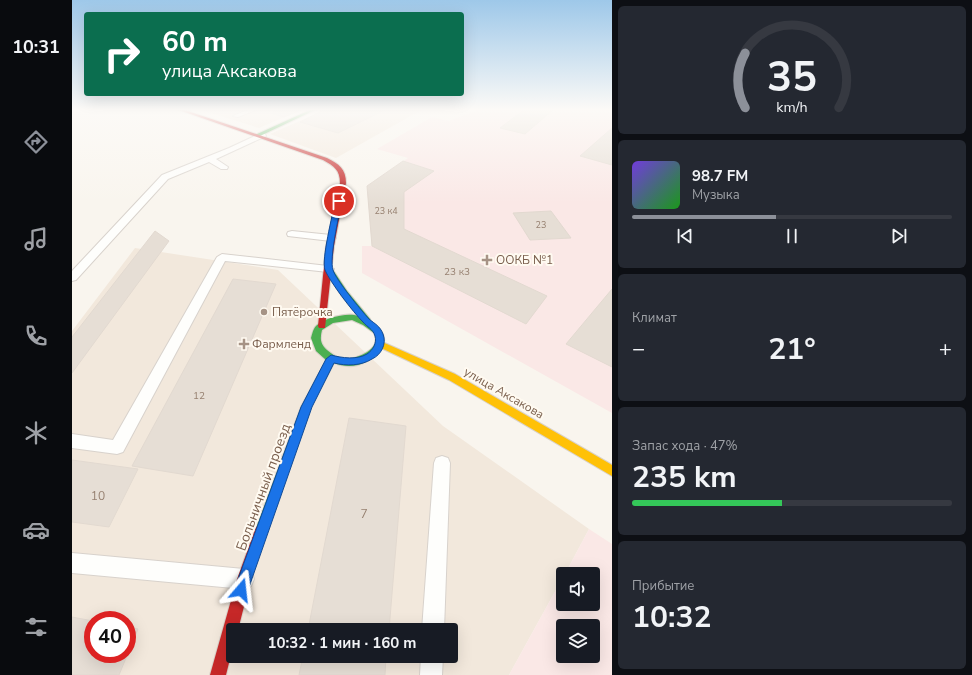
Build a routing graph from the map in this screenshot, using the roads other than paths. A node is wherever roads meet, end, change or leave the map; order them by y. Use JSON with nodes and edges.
{"nodes":[{"id":1,"x":250,"y":140,"type":"edge"},
{"id":2,"x":273,"y":140,"type":"edge"},
{"id":3,"x":210,"y":159,"type":"junction"},
{"id":4,"x":224,"y":167,"type":"dead end"},
{"id":5,"x":292,"y":234,"type":"dead end"},
{"id":6,"x":331,"y":238,"type":"junction"},
{"id":7,"x":328,"y":270,"type":"junction"},
{"id":8,"x":72,"y":278,"type":"edge"},
{"id":9,"x":367,"y":321,"type":"junction"},
{"id":10,"x":322,"y":326,"type":"junction"},
{"id":11,"x":380,"y":344,"type":"junction"},
{"id":12,"x":331,"y":359,"type":"junction"},
{"id":13,"x":72,"y":441,"type":"edge"},
{"id":14,"x":442,"y":463,"type":"dead end"},
{"id":15,"x":612,"y":471,"type":"edge"},
{"id":16,"x":72,"y":563,"type":"edge"},
{"id":17,"x":244,"y":579,"type":"junction"},
{"id":18,"x":433,"y":623,"type":"edge"},
{"id":19,"x":432,"y":663,"type":"edge"},
{"id":20,"x":218,"y":675,"type":"edge"},
{"id":21,"x":431,"y":675,"type":"edge"}],
"edges":[{"from":1,"to":3,"type":"lane"},
{"from":2,"to":6,"type":"street"},
{"from":3,"to":4,"type":"lane"},
{"from":3,"to":8,"type":"lane"},
{"from":5,"to":6,"type":"lane"},
{"from":6,"to":7,"type":"street"},
{"from":7,"to":9,"type":"street"},
{"from":7,"to":10,"type":"street"},
{"from":7,"to":13,"type":"lane"},
{"from":9,"to":10,"type":"street"},
{"from":9,"to":11,"type":"street"},
{"from":10,"to":12,"type":"street"},
{"from":11,"to":12,"type":"street"},
{"from":11,"to":15,"type":"street","name":"улица Аксакова"},
{"from":12,"to":17,"type":"street","name":"Больничный проезд"},
{"from":14,"to":18,"type":"lane"},
{"from":16,"to":17,"type":"lane"},
{"from":17,"to":20,"type":"street","name":"Больничный проезд"},
{"from":19,"to":21,"type":"lane"}]}
